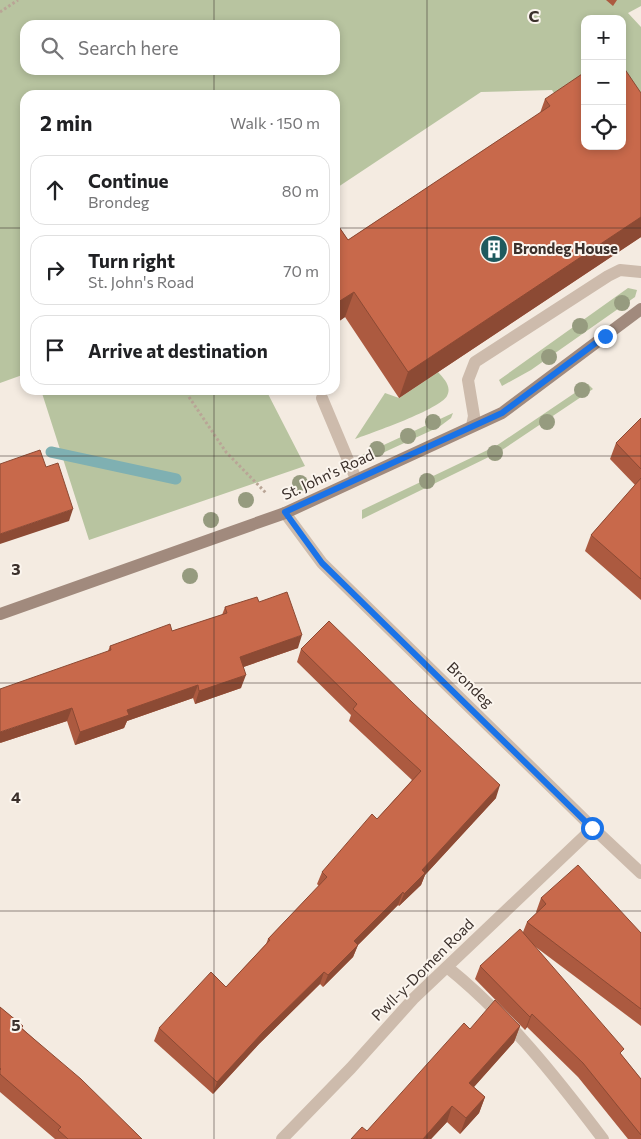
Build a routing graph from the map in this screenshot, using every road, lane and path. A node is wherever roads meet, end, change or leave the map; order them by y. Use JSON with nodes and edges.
{"nodes":[{"id":1,"x":18,"y":0,"type":"edge"},
{"id":2,"x":0,"y":12,"type":"edge"},
{"id":3,"x":641,"y":272,"type":"edge"},
{"id":4,"x":641,"y":309,"type":"edge"},
{"id":5,"x":189,"y":397,"type":"dead end"},
{"id":6,"x":322,"y":398,"type":"dead end"},
{"id":7,"x":472,"y":426,"type":"junction"},
{"id":8,"x":356,"y":480,"type":"junction"},
{"id":9,"x":285,"y":512,"type":"junction"},
{"id":10,"x":0,"y":614,"type":"edge"},
{"id":11,"x":592,"y":828,"type":"junction"},
{"id":12,"x":641,"y":873,"type":"edge"},
{"id":13,"x":447,"y":967,"type":"junction"},
{"id":14,"x":282,"y":1139,"type":"edge"},
{"id":15,"x":603,"y":1139,"type":"edge"}],
"edges":[{"from":1,"to":2,"type":"path"},
{"from":3,"to":7,"type":"street"},
{"from":4,"to":7,"type":"street","name":"St. John's Road"},
{"from":5,"to":9,"type":"path"},
{"from":6,"to":8,"type":"street"},
{"from":7,"to":8,"type":"street","name":"St. John's Road"},
{"from":8,"to":9,"type":"street","name":"St. John's Road"},
{"from":9,"to":10,"type":"street","name":"St. John's Road"},
{"from":9,"to":11,"type":"street","name":"Brondeg"},
{"from":11,"to":12,"type":"street","name":"Brondeg"},
{"from":11,"to":13,"type":"street","name":"Pwll-y-Domen Road"},
{"from":13,"to":14,"type":"street","name":"Pwll-y-Domen Road"},
{"from":13,"to":15,"type":"street"}]}
